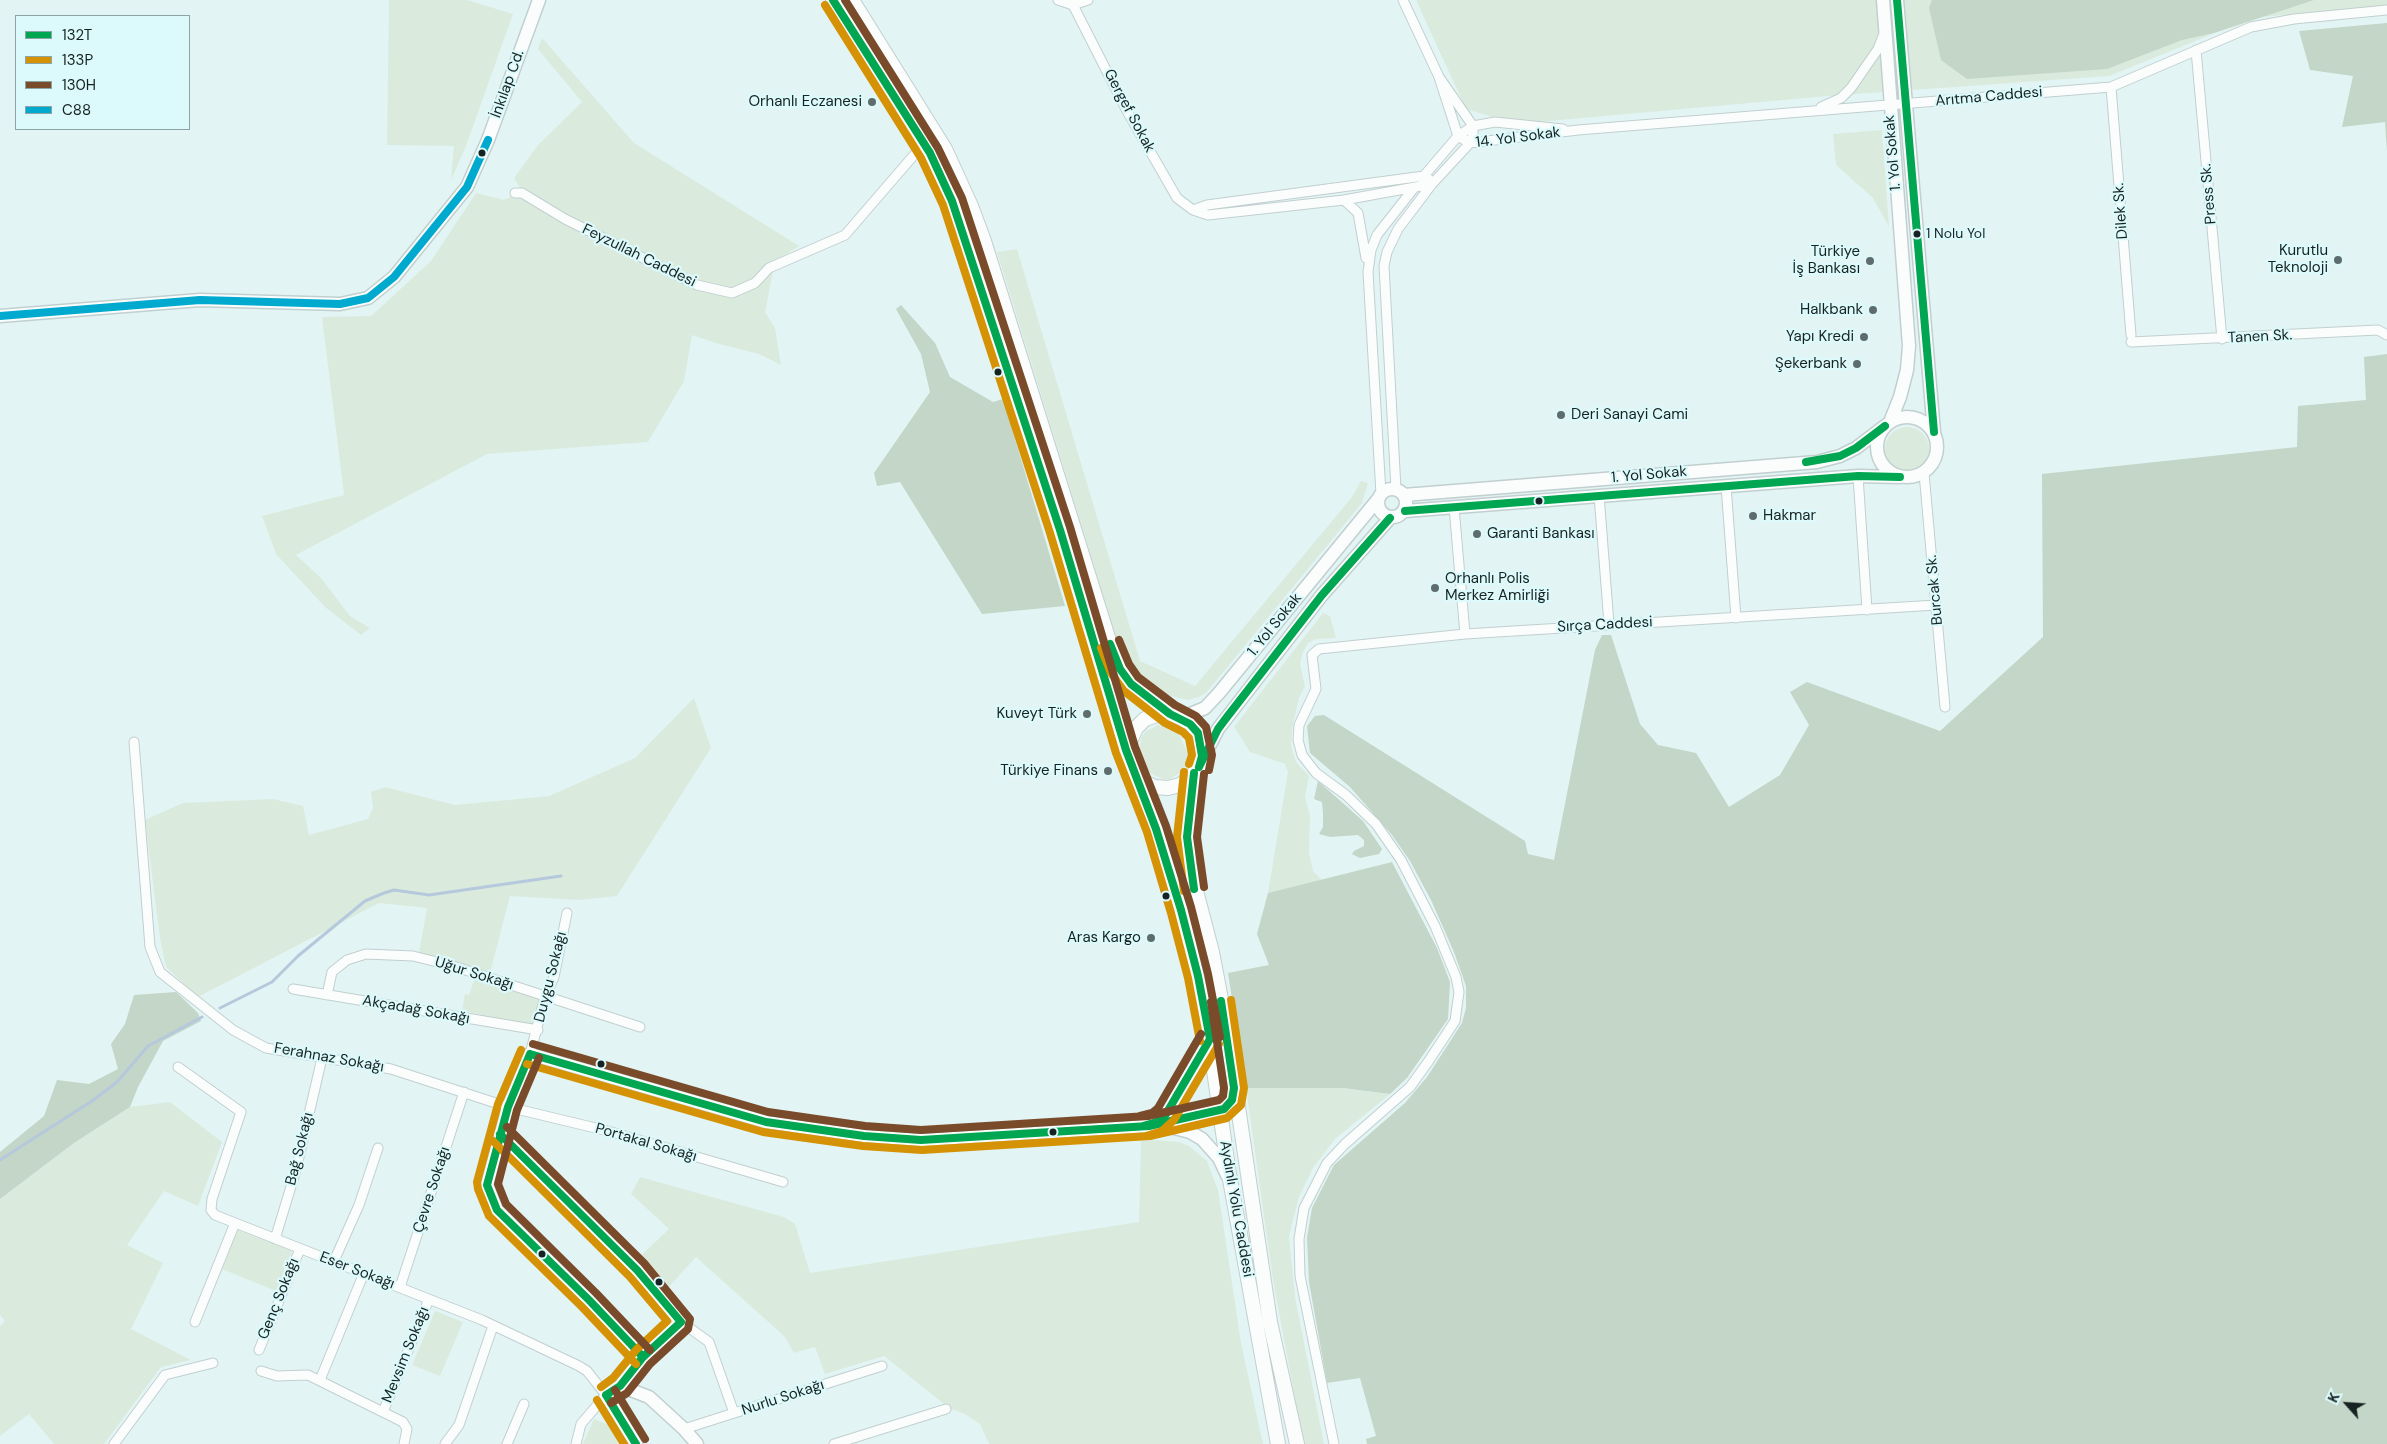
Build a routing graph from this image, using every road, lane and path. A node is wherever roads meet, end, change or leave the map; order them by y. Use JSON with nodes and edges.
{"nodes":[{"id":1,"x":539,"y":0,"type":"edge"},
{"id":2,"x":833,"y":0,"type":"edge"},
{"id":3,"x":852,"y":0,"type":"edge"},
{"id":4,"x":1058,"y":0,"type":"edge"},
{"id":5,"x":1088,"y":0,"type":"edge"},
{"id":6,"x":1403,"y":0,"type":"edge"},
{"id":7,"x":1883,"y":0,"type":"edge"},
{"id":8,"x":1897,"y":0,"type":"edge"},
{"id":9,"x":1073,"y":5,"type":"junction"},
{"id":10,"x":2387,"y":10,"type":"edge"},
{"id":11,"x":1886,"y":30,"type":"junction"},
{"id":12,"x":2196,"y":50,"type":"junction"},
{"id":13,"x":1439,"y":77,"type":"junction"},
{"id":14,"x":2111,"y":87,"type":"junction"},
{"id":15,"x":1905,"y":103,"type":"junction"},
{"id":16,"x":1890,"y":106,"type":"junction"},
{"id":17,"x":1802,"y":112,"type":"junction"},
{"id":18,"x":1473,"y":126,"type":"junction"},
{"id":19,"x":1578,"y":130,"type":"junction"},
{"id":20,"x":1458,"y":136,"type":"junction"},
{"id":21,"x":1470,"y":143,"type":"junction"},
{"id":22,"x":930,"y":152,"type":"junction"},
{"id":23,"x":1424,"y":176,"type":"junction"},
{"id":24,"x":1432,"y":184,"type":"junction"},
{"id":25,"x":1413,"y":189,"type":"junction"},
{"id":26,"x":515,"y":193,"type":"dead end"},
{"id":27,"x":1344,"y":200,"type":"junction"},
{"id":28,"x":1193,"y":210,"type":"junction"},
{"id":29,"x":1368,"y":272,"type":"junction"},
{"id":30,"x":0,"y":316,"type":"edge"},
{"id":31,"x":2387,"y":335,"type":"edge"},
{"id":32,"x":2131,"y":338,"type":"joint"},
{"id":33,"x":2222,"y":339,"type":"junction"},
{"id":34,"x":1888,"y":424,"type":"junction"},
{"id":35,"x":1934,"y":432,"type":"junction"},
{"id":36,"x":1924,"y":473,"type":"junction"},
{"id":37,"x":1858,"y":476,"type":"junction"},
{"id":38,"x":1900,"y":477,"type":"junction"},
{"id":39,"x":1726,"y":486,"type":"junction"},
{"id":40,"x":1400,"y":492,"type":"junction"},
{"id":41,"x":1599,"y":495,"type":"junction"},
{"id":42,"x":1380,"y":496,"type":"junction"},
{"id":43,"x":1454,"y":507,"type":"junction"},
{"id":44,"x":1404,"y":511,"type":"junction"},
{"id":45,"x":1390,"y":518,"type":"junction"},
{"id":46,"x":1309,"y":583,"type":"junction"},
{"id":47,"x":1322,"y":595,"type":"junction"},
{"id":48,"x":1936,"y":605,"type":"junction"},
{"id":49,"x":1868,"y":610,"type":"junction"},
{"id":50,"x":1736,"y":618,"type":"junction"},
{"id":51,"x":1609,"y":624,"type":"junction"},
{"id":52,"x":1464,"y":634,"type":"junction"},
{"id":53,"x":1945,"y":707,"type":"dead end"},
{"id":54,"x":1176,"y":716,"type":"junction"},
{"id":55,"x":134,"y":742,"type":"dead end"},
{"id":56,"x":1126,"y":750,"type":"junction"},
{"id":57,"x":1196,"y":770,"type":"junction"},
{"id":58,"x":1134,"y":773,"type":"junction"},
{"id":59,"x":567,"y":913,"type":"dead end"},
{"id":60,"x":294,"y":989,"type":"dead end"},
{"id":61,"x":327,"y":995,"type":"junction"},
{"id":62,"x":546,"y":997,"type":"junction"},
{"id":63,"x":640,"y":1027,"type":"dead end"},
{"id":64,"x":538,"y":1030,"type":"junction"},
{"id":65,"x":1210,"y":1039,"type":"junction"},
{"id":66,"x":530,"y":1054,"type":"junction"},
{"id":67,"x":322,"y":1058,"type":"junction"},
{"id":68,"x":178,"y":1067,"type":"dead end"},
{"id":69,"x":1234,"y":1088,"type":"junction"},
{"id":70,"x":464,"y":1092,"type":"junction"},
{"id":71,"x":1180,"y":1092,"type":"junction"},
{"id":72,"x":508,"y":1107,"type":"junction"},
{"id":73,"x":1220,"y":1110,"type":"junction"},
{"id":74,"x":1203,"y":1114,"type":"junction"},
{"id":75,"x":1149,"y":1126,"type":"junction"},
{"id":76,"x":500,"y":1134,"type":"junction"},
{"id":77,"x":378,"y":1148,"type":"dead end"},
{"id":78,"x":783,"y":1182,"type":"dead end"},
{"id":79,"x":1230,"y":1183,"type":"junction"},
{"id":80,"x":235,"y":1223,"type":"junction"},
{"id":81,"x":275,"y":1239,"type":"junction"},
{"id":82,"x":300,"y":1248,"type":"junction"},
{"id":83,"x":334,"y":1262,"type":"junction"},
{"id":84,"x":364,"y":1273,"type":"junction"},
{"id":85,"x":400,"y":1287,"type":"junction"},
{"id":86,"x":429,"y":1299,"type":"junction"},
{"id":87,"x":195,"y":1322,"type":"dead end"},
{"id":88,"x":681,"y":1322,"type":"junction"},
{"id":89,"x":493,"y":1326,"type":"junction"},
{"id":90,"x":259,"y":1350,"type":"dead end"},
{"id":91,"x":643,"y":1357,"type":"junction"},
{"id":92,"x":213,"y":1363,"type":"dead end"},
{"id":93,"x":882,"y":1366,"type":"dead end"},
{"id":94,"x":261,"y":1371,"type":"dead end"},
{"id":95,"x":320,"y":1380,"type":"junction"},
{"id":96,"x":620,"y":1386,"type":"junction"},
{"id":97,"x":606,"y":1395,"type":"junction"},
{"id":98,"x":524,"y":1404,"type":"dead end"},
{"id":99,"x":946,"y":1409,"type":"dead end"},
{"id":100,"x":383,"y":1412,"type":"junction"},
{"id":101,"x":734,"y":1413,"type":"junction"},
{"id":102,"x":684,"y":1429,"type":"junction"},
{"id":103,"x":114,"y":1444,"type":"edge"},
{"id":104,"x":404,"y":1444,"type":"edge"},
{"id":105,"x":445,"y":1444,"type":"edge"},
{"id":106,"x":507,"y":1444,"type":"edge"},
{"id":107,"x":576,"y":1444,"type":"edge"},
{"id":108,"x":636,"y":1444,"type":"edge"},
{"id":109,"x":697,"y":1444,"type":"edge"},
{"id":110,"x":834,"y":1444,"type":"edge"},
{"id":111,"x":1278,"y":1444,"type":"edge"},
{"id":112,"x":1297,"y":1444,"type":"edge"},
{"id":113,"x":1334,"y":1444,"type":"edge"}],
"edges":[{"from":1,"to":30,"type":"main road","name":"İnkılap Cd."},
{"from":2,"to":22,"type":"main road"},
{"from":3,"to":54,"type":"main road"},
{"from":4,"to":9,"type":"street"},
{"from":5,"to":9,"type":"street"},
{"from":6,"to":13,"type":"street"},
{"from":7,"to":11,"type":"main road","name":"1. Yol Sokak"},
{"from":8,"to":15,"type":"main road","name":"1. Yol Sokak"},
{"from":9,"to":28,"type":"street","name":"Gergef Sokak"},
{"from":10,"to":12,"type":"street","name":"Arıtma Caddesi"},
{"from":11,"to":16,"type":"main road","name":"1. Yol Sokak"},
{"from":11,"to":17,"type":"street"},
{"from":12,"to":14,"type":"street","name":"Arıtma Caddesi"},
{"from":12,"to":33,"type":"street","name":"Press Sk."},
{"from":13,"to":18,"type":"street"},
{"from":13,"to":20,"type":"street"},
{"from":14,"to":15,"type":"street","name":"Arıtma Caddesi"},
{"from":14,"to":32,"type":"street","name":"Dilek Sk."},
{"from":15,"to":16,"type":"street","name":"Arıtma Caddesi"},
{"from":15,"to":35,"type":"main road","name":"1. Yol Sokak"},
{"from":16,"to":17,"type":"street","name":"Arıtma Caddesi"},
{"from":16,"to":34,"type":"main road","name":"1. Yol Sokak"},
{"from":17,"to":19,"type":"street","name":"Arıtma Caddesi"},
{"from":18,"to":19,"type":"street","name":"14. Yol Sokak"},
{"from":18,"to":20,"type":"street","name":"14. Yol Sokak"},
{"from":18,"to":21,"type":"street"},
{"from":19,"to":21,"type":"street","name":"14. Yol Sokak"},
{"from":20,"to":21,"type":"street"},
{"from":20,"to":23,"type":"street","name":"14. Yol Sokak"},
{"from":21,"to":24,"type":"street","name":"14. Yol Sokak"},
{"from":22,"to":26,"type":"street","name":"Feyzullah Caddesi"},
{"from":22,"to":56,"type":"main road"},
{"from":23,"to":24,"type":"street"},
{"from":23,"to":25,"type":"street","name":"14. Yol Sokak"},
{"from":23,"to":28,"type":"street"},
{"from":24,"to":25,"type":"street"},
{"from":24,"to":40,"type":"street","name":"14. Yol Sokak"},
{"from":25,"to":27,"type":"street"},
{"from":25,"to":29,"type":"street","name":"14. Yol Sokak"},
{"from":27,"to":28,"type":"street"},
{"from":27,"to":29,"type":"street"},
{"from":29,"to":42,"type":"street","name":"14. Yol Sokak"},
{"from":31,"to":33,"type":"street","name":"Tanen Sk."},
{"from":32,"to":33,"type":"street","name":"Tanen Sk."},
{"from":34,"to":35,"type":"main road","name":"1. Yol Sokak"},
{"from":34,"to":38,"type":"main road","name":"1. Yol Sokak"},
{"from":34,"to":40,"type":"main road","name":"1. Yol Sokak"},
{"from":35,"to":36,"type":"main road","name":"1. Yol Sokak"},
{"from":36,"to":38,"type":"main road","name":"1. Yol Sokak"},
{"from":36,"to":48,"type":"street","name":"Burcak Sk."},
{"from":37,"to":38,"type":"main road","name":"1. Yol Sokak"},
{"from":37,"to":39,"type":"main road","name":"1. Yol Sokak"},
{"from":37,"to":49,"type":"street"},
{"from":39,"to":41,"type":"main road","name":"1. Yol Sokak"},
{"from":39,"to":50,"type":"street"},
{"from":40,"to":42,"type":"main road","name":"1. Yol Sokak"},
{"from":40,"to":44,"type":"main road"},
{"from":41,"to":43,"type":"main road","name":"1. Yol Sokak"},
{"from":41,"to":51,"type":"street"},
{"from":42,"to":45,"type":"main road"},
{"from":42,"to":46,"type":"main road","name":"1. Yol Sokak"},
{"from":43,"to":44,"type":"main road","name":"1. Yol Sokak"},
{"from":43,"to":52,"type":"street"},
{"from":44,"to":45,"type":"main road","name":"1. Yol Sokak"},
{"from":45,"to":47,"type":"main road","name":"1. Yol Sokak"},
{"from":46,"to":47,"type":"main road"},
{"from":46,"to":54,"type":"main road","name":"1. Yol Sokak"},
{"from":47,"to":57,"type":"main road","name":"1. Yol Sokak"},
{"from":48,"to":49,"type":"street","name":"Sırça Caddesi"},
{"from":48,"to":53,"type":"street","name":"Burcak Sk."},
{"from":49,"to":50,"type":"street","name":"Sırça Caddesi"},
{"from":50,"to":51,"type":"street","name":"Sırça Caddesi"},
{"from":51,"to":52,"type":"street","name":"Sırça Caddesi"},
{"from":52,"to":113,"type":"street","name":"Sırça Caddesi"},
{"from":54,"to":56,"type":"main road"},
{"from":54,"to":57,"type":"main road"},
{"from":55,"to":67,"type":"street","name":"Ferahnaz Sokağı"},
{"from":56,"to":58,"type":"main road"},
{"from":57,"to":58,"type":"main road"},
{"from":57,"to":69,"type":"main road","name":"Aydınlı Yolu Caddesi"},
{"from":58,"to":65,"type":"main road","name":"Aydınlı Yolu Caddesi"},
{"from":59,"to":62,"type":"street","name":"Duygu Sokağı"},
{"from":60,"to":61,"type":"street","name":"Akçadağ Sokağı"},
{"from":61,"to":62,"type":"street","name":"Uğur Sokağı"},
{"from":61,"to":64,"type":"street","name":"Akçadağ Sokağı"},
{"from":62,"to":63,"type":"street","name":"Uğur Sokağı"},
{"from":62,"to":64,"type":"street","name":"Duygu Sokağı"},
{"from":64,"to":66,"type":"street","name":"Duygu Sokağı"},
{"from":65,"to":71,"type":"main road"},
{"from":65,"to":73,"type":"main road","name":"Aydınlı Yolu Caddesi"},
{"from":66,"to":72,"type":"main road","name":"Duygu Sokağı"},
{"from":66,"to":75,"type":"main road"},
{"from":67,"to":70,"type":"street","name":"Ferahnaz Sokağı"},
{"from":67,"to":81,"type":"street","name":"Bağ Sokağı"},
{"from":68,"to":80,"type":"street","name":"Eser Sokağı"},
{"from":69,"to":73,"type":"main road"},
{"from":69,"to":112,"type":"main road","name":"Aydınlı Yolu Caddesi"},
{"from":70,"to":72,"type":"street","name":"Ferahnaz Sokağı"},
{"from":70,"to":85,"type":"street","name":"Çevre Sokağı"},
{"from":71,"to":74,"type":"main road"},
{"from":71,"to":75,"type":"main road"},
{"from":72,"to":76,"type":"main road","name":"Duygu Sokağı"},
{"from":72,"to":78,"type":"street","name":"Portakal Sokağı"},
{"from":73,"to":74,"type":"main road"},
{"from":73,"to":79,"type":"main road","name":"Aydınlı Yolu Caddesi"},
{"from":74,"to":75,"type":"main road"},
{"from":75,"to":79,"type":"main road"},
{"from":76,"to":88,"type":"main road"},
{"from":76,"to":91,"type":"main road","name":"Duygu Sokağı"},
{"from":77,"to":83,"type":"street"},
{"from":79,"to":111,"type":"main road","name":"Aydınlı Yolu Caddesi"},
{"from":80,"to":81,"type":"street","name":"Eser Sokağı"},
{"from":80,"to":87,"type":"street"},
{"from":81,"to":82,"type":"street","name":"Eser Sokağı"},
{"from":82,"to":83,"type":"street","name":"Eser Sokağı"},
{"from":82,"to":90,"type":"street","name":"Genç Sokağı"},
{"from":83,"to":84,"type":"street","name":"Eser Sokağı"},
{"from":84,"to":85,"type":"street","name":"Eser Sokağı"},
{"from":84,"to":95,"type":"street"},
{"from":85,"to":86,"type":"street","name":"Eser Sokağı"},
{"from":86,"to":89,"type":"street","name":"Eser Sokağı"},
{"from":86,"to":100,"type":"street","name":"Mevsim Sokağı"},
{"from":88,"to":91,"type":"main road"},
{"from":88,"to":101,"type":"street"},
{"from":89,"to":97,"type":"street","name":"Eser Sokağı"},
{"from":89,"to":105,"type":"street"},
{"from":91,"to":96,"type":"main road"},
{"from":92,"to":103,"type":"street"},
{"from":93,"to":101,"type":"street","name":"Nurlu Sokağı"},
{"from":94,"to":95,"type":"street"},
{"from":95,"to":100,"type":"street"},
{"from":96,"to":97,"type":"main road"},
{"from":96,"to":102,"type":"main road"},
{"from":97,"to":107,"type":"street"},
{"from":97,"to":108,"type":"main road","name":"Eser Sokağı"},
{"from":98,"to":106,"type":"street"},
{"from":99,"to":110,"type":"street"},
{"from":100,"to":104,"type":"street"},
{"from":101,"to":102,"type":"street","name":"Nurlu Sokağı"},
{"from":102,"to":109,"type":"main road"}]}
